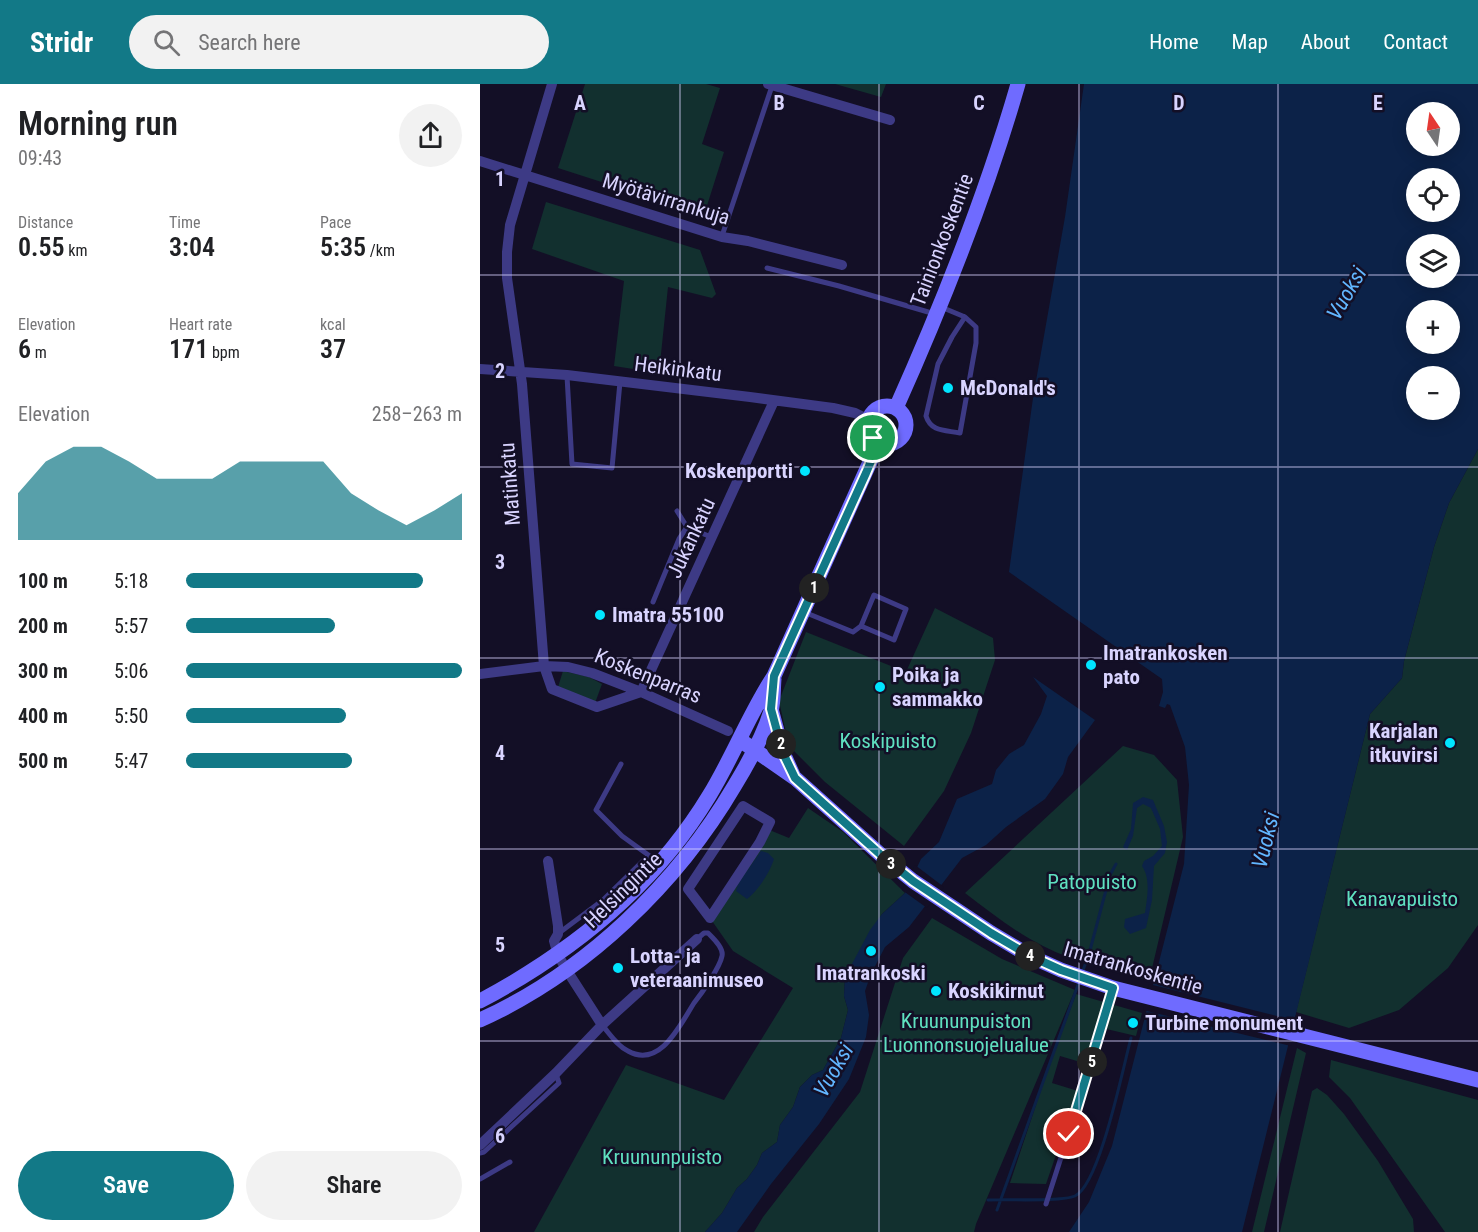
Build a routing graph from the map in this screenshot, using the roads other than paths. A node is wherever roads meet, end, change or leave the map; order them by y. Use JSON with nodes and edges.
{"nodes":[{"id":1,"x":552,"y":84,"type":"edge"},
{"id":2,"x":771,"y":84,"type":"edge"},
{"id":3,"x":1018,"y":84,"type":"edge"},
{"id":4,"x":890,"y":120,"type":"dead end"},
{"id":5,"x":480,"y":161,"type":"edge"},
{"id":6,"x":525,"y":176,"type":"junction"},
{"id":7,"x":722,"y":237,"type":"junction"},
{"id":8,"x":842,"y":265,"type":"dead end"},
{"id":9,"x":767,"y":268,"type":"dead end"},
{"id":10,"x":938,"y":311,"type":"junction"},
{"id":11,"x":965,"y":317,"type":"junction"},
{"id":12,"x":480,"y":369,"type":"edge"},
{"id":13,"x":520,"y":371,"type":"junction"},
{"id":14,"x":567,"y":375,"type":"junction"},
{"id":15,"x":620,"y":382,"type":"junction"},
{"id":16,"x":774,"y":401,"type":"junction"},
{"id":17,"x":896,"y":408,"type":"junction"},
{"id":18,"x":869,"y":420,"type":"junction"},
{"id":19,"x":879,"y":442,"type":"junction"},
{"id":20,"x":677,"y":511,"type":"dead end"},
{"id":21,"x":687,"y":527,"type":"junction"},
{"id":22,"x":712,"y":538,"type":"junction"},
{"id":23,"x":653,"y":602,"type":"dead end"},
{"id":24,"x":803,"y":611,"type":"junction"},
{"id":25,"x":861,"y":626,"type":"junction"},
{"id":26,"x":544,"y":666,"type":"junction"},
{"id":27,"x":480,"y":674,"type":"edge"},
{"id":28,"x":774,"y":676,"type":"junction"},
{"id":29,"x":641,"y":692,"type":"junction"},
{"id":30,"x":771,"y":709,"type":"junction"},
{"id":31,"x":734,"y":736,"type":"junction"},
{"id":32,"x":755,"y":750,"type":"junction"},
{"id":33,"x":621,"y":765,"type":"dead end"},
{"id":34,"x":795,"y":778,"type":"junction"},
{"id":35,"x":654,"y":860,"type":"junction"},
{"id":36,"x":549,"y":861,"type":"dead end"},
{"id":37,"x":672,"y":874,"type":"junction"},
{"id":38,"x":688,"y":889,"type":"joint"},
{"id":39,"x":558,"y":934,"type":"junction"},
{"id":40,"x":697,"y":939,"type":"joint"},
{"id":41,"x":558,"y":955,"type":"junction"},
{"id":42,"x":566,"y":969,"type":"junction"},
{"id":43,"x":1113,"y":988,"type":"junction"},
{"id":44,"x":480,"y":1001,"type":"edge"},
{"id":45,"x":480,"y":1020,"type":"edge"},
{"id":46,"x":602,"y":1025,"type":"junction"},
{"id":47,"x":556,"y":1073,"type":"junction"},
{"id":48,"x":1080,"y":1074,"type":"dead end"},
{"id":49,"x":1087,"y":1077,"type":"junction"},
{"id":50,"x":1478,"y":1080,"type":"edge"},
{"id":51,"x":480,"y":1146,"type":"edge"},
{"id":52,"x":480,"y":1153,"type":"edge"},
{"id":53,"x":510,"y":1162,"type":"dead end"},
{"id":54,"x":480,"y":1179,"type":"edge"},
{"id":55,"x":1046,"y":1204,"type":"dead end"}],
"edges":[{"from":1,"to":6,"type":"street","name":"Matinkatu"},
{"from":2,"to":4,"type":"street"},
{"from":2,"to":7,"type":"lane"},
{"from":3,"to":10,"type":"main road","name":"Tainionkoskentie"},
{"from":5,"to":6,"type":"street","name":"Myötävirrankuja"},
{"from":6,"to":7,"type":"street","name":"Myötävirrankuja"},
{"from":6,"to":13,"type":"street","name":"Matinkatu"},
{"from":7,"to":8,"type":"street","name":"Myötävirrankuja"},
{"from":9,"to":10,"type":"lane"},
{"from":10,"to":11,"type":"lane"},
{"from":10,"to":17,"type":"main road","name":"Tainionkoskentie"},
{"from":11,"to":11,"type":"lane"},
{"from":12,"to":13,"type":"street","name":"Heikinkatu"},
{"from":13,"to":14,"type":"street","name":"Heikinkatu"},
{"from":13,"to":26,"type":"street","name":"Matinkatu"},
{"from":14,"to":15,"type":"street","name":"Heikinkatu"},
{"from":14,"to":15,"type":"lane"},
{"from":15,"to":16,"type":"street","name":"Heikinkatu"},
{"from":16,"to":18,"type":"street","name":"Heikinkatu"},
{"from":16,"to":22,"type":"street","name":"Jukankatu"},
{"from":17,"to":18,"type":"main road"},
{"from":17,"to":19,"type":"main road"},
{"from":18,"to":19,"type":"main road"},
{"from":19,"to":24,"type":"main road"},
{"from":20,"to":21,"type":"lane"},
{"from":21,"to":22,"type":"lane"},
{"from":21,"to":23,"type":"lane"},
{"from":22,"to":29,"type":"street","name":"Jukankatu"},
{"from":24,"to":25,"type":"lane"},
{"from":24,"to":28,"type":"main road"},
{"from":25,"to":25,"type":"lane"},
{"from":26,"to":27,"type":"street","name":"Koskenparras"},
{"from":26,"to":29,"type":"street","name":"Koskenparras"},
{"from":26,"to":29,"type":"street"},
{"from":28,"to":30,"type":"main road"},
{"from":28,"to":31,"type":"main road"},
{"from":29,"to":31,"type":"street","name":"Koskenparras"},
{"from":30,"to":32,"type":"main road"},
{"from":30,"to":34,"type":"main road","name":"Imatrankoskentie"},
{"from":31,"to":32,"type":"main road","name":"Imatrankoskentie"},
{"from":31,"to":35,"type":"main road","name":"Helsingintie"},
{"from":32,"to":34,"type":"main road","name":"Imatrankoskentie"},
{"from":32,"to":37,"type":"main road","name":"Helsingintie"},
{"from":33,"to":35,"type":"lane"},
{"from":34,"to":43,"type":"main road","name":"Imatrankoskentie"},
{"from":35,"to":37,"type":"lane"},
{"from":35,"to":39,"type":"lane"},
{"from":35,"to":41,"type":"main road","name":"Helsingintie"},
{"from":36,"to":39,"type":"street"},
{"from":37,"to":42,"type":"main road","name":"Helsingintie"},
{"from":38,"to":38,"type":"street"},
{"from":39,"to":41,"type":"street"},
{"from":40,"to":46,"type":"street"},
{"from":40,"to":46,"type":"lane"},
{"from":41,"to":42,"type":"street"},
{"from":41,"to":44,"type":"main road","name":"Helsingintie"},
{"from":42,"to":45,"type":"main road","name":"Helsingintie"},
{"from":42,"to":46,"type":"street"},
{"from":43,"to":49,"type":"lane"},
{"from":43,"to":50,"type":"main road","name":"Imatrankoskentie"},
{"from":46,"to":47,"type":"street"},
{"from":47,"to":51,"type":"street"},
{"from":47,"to":52,"type":"lane"},
{"from":48,"to":49,"type":"lane"},
{"from":49,"to":55,"type":"lane"},
{"from":53,"to":54,"type":"lane"}]}
